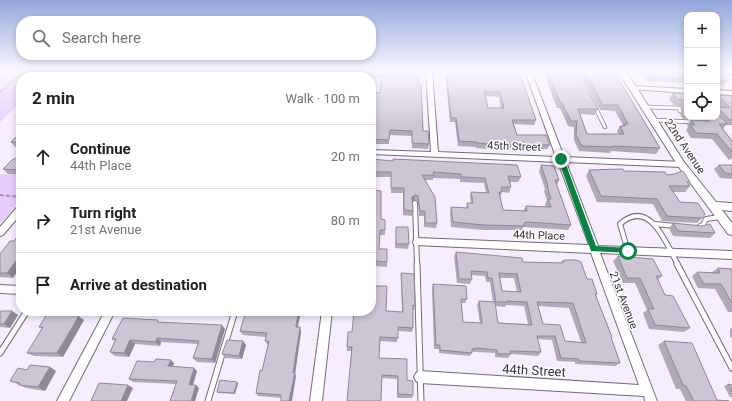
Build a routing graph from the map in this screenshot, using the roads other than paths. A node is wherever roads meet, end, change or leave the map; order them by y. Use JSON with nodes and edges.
{"nodes":[{"id":1,"x":430,"y":90,"type":"edge"},
{"id":2,"x":535,"y":90,"type":"edge"},
{"id":3,"x":634,"y":90,"type":"edge"},
{"id":4,"x":664,"y":90,"type":"edge"},
{"id":5,"x":684,"y":91,"type":"edge"},
{"id":6,"x":720,"y":92,"type":"edge"},
{"id":7,"x":732,"y":93,"type":"edge"},
{"id":8,"x":595,"y":106,"type":"edge"},
{"id":9,"x":645,"y":107,"type":"junction"},
{"id":10,"x":680,"y":111,"type":"dead end"},
{"id":11,"x":654,"y":120,"type":"junction"},
{"id":12,"x":688,"y":122,"type":"joint"},
{"id":13,"x":696,"y":122,"type":"edge"},
{"id":14,"x":605,"y":127,"type":"dead end"},
{"id":15,"x":376,"y":152,"type":"edge"},
{"id":16,"x":435,"y":155,"type":"junction"},
{"id":17,"x":561,"y":159,"type":"junction"},
{"id":18,"x":681,"y":164,"type":"junction"},
{"id":19,"x":415,"y":203,"type":"dead end"},
{"id":20,"x":713,"y":206,"type":"junction"},
{"id":21,"x":732,"y":208,"type":"edge"},
{"id":22,"x":16,"y":214,"type":"edge"},
{"id":23,"x":721,"y":216,"type":"junction"},
{"id":24,"x":655,"y":224,"type":"junction"},
{"id":25,"x":683,"y":226,"type":"edge"},
{"id":26,"x":697,"y":227,"type":"edge"},
{"id":27,"x":732,"y":231,"type":"edge"},
{"id":28,"x":0,"y":233,"type":"edge"},
{"id":29,"x":417,"y":242,"type":"junction"},
{"id":30,"x":594,"y":249,"type":"junction"},
{"id":31,"x":628,"y":251,"type":"junction"},
{"id":32,"x":671,"y":253,"type":"junction"},
{"id":33,"x":732,"y":256,"type":"edge"},
{"id":34,"x":0,"y":289,"type":"edge"},
{"id":35,"x":16,"y":290,"type":"edge"},
{"id":36,"x":24,"y":316,"type":"edge"},
{"id":37,"x":107,"y":316,"type":"edge"},
{"id":38,"x":234,"y":316,"type":"edge"},
{"id":39,"x":326,"y":316,"type":"edge"},
{"id":40,"x":0,"y":353,"type":"edge"},
{"id":41,"x":732,"y":368,"type":"edge"},
{"id":42,"x":420,"y":377,"type":"junction"},
{"id":43,"x":649,"y":396,"type":"edge"},
{"id":44,"x":63,"y":401,"type":"edge"},
{"id":45,"x":208,"y":401,"type":"edge"},
{"id":46,"x":316,"y":401,"type":"edge"},
{"id":47,"x":421,"y":401,"type":"edge"}],
"edges":[{"from":1,"to":16,"type":"street"},
{"from":2,"to":17,"type":"street","name":"21st Avenue"},
{"from":3,"to":9,"type":"street","name":"22nd Avenue"},
{"from":4,"to":5,"type":"street"},
{"from":6,"to":7,"type":"street"},
{"from":8,"to":14,"type":"lane"},
{"from":9,"to":10,"type":"lane"},
{"from":9,"to":11,"type":"street","name":"22nd Avenue"},
{"from":11,"to":12,"type":"lane"},
{"from":11,"to":18,"type":"street","name":"22nd Avenue"},
{"from":12,"to":13,"type":"lane"},
{"from":15,"to":16,"type":"street","name":"45th Street"},
{"from":16,"to":17,"type":"street","name":"45th Street"},
{"from":17,"to":18,"type":"street","name":"45th Street"},
{"from":17,"to":30,"type":"street","name":"21st Avenue"},
{"from":18,"to":20,"type":"street","name":"22nd Avenue"},
{"from":19,"to":29,"type":"lane"},
{"from":20,"to":21,"type":"street"},
{"from":20,"to":23,"type":"street","name":"22nd Avenue"},
{"from":22,"to":28,"type":"street"},
{"from":23,"to":26,"type":"lane"},
{"from":23,"to":27,"type":"street","name":"22nd Avenue"},
{"from":24,"to":25,"type":"lane"},
{"from":24,"to":31,"type":"lane"},
{"from":24,"to":32,"type":"lane"},
{"from":29,"to":30,"type":"street","name":"44th Place"},
{"from":29,"to":42,"type":"lane"},
{"from":30,"to":31,"type":"street","name":"44th Place"},
{"from":30,"to":43,"type":"street","name":"21st Avenue"},
{"from":31,"to":32,"type":"street","name":"44th Place"},
{"from":32,"to":33,"type":"street","name":"44th Place"},
{"from":32,"to":41,"type":"lane"},
{"from":34,"to":35,"type":"street"},
{"from":36,"to":40,"type":"lane"},
{"from":37,"to":44,"type":"street"},
{"from":38,"to":45,"type":"lane"},
{"from":39,"to":46,"type":"street"},
{"from":42,"to":43,"type":"street","name":"44th Street"},
{"from":42,"to":47,"type":"lane"}]}
